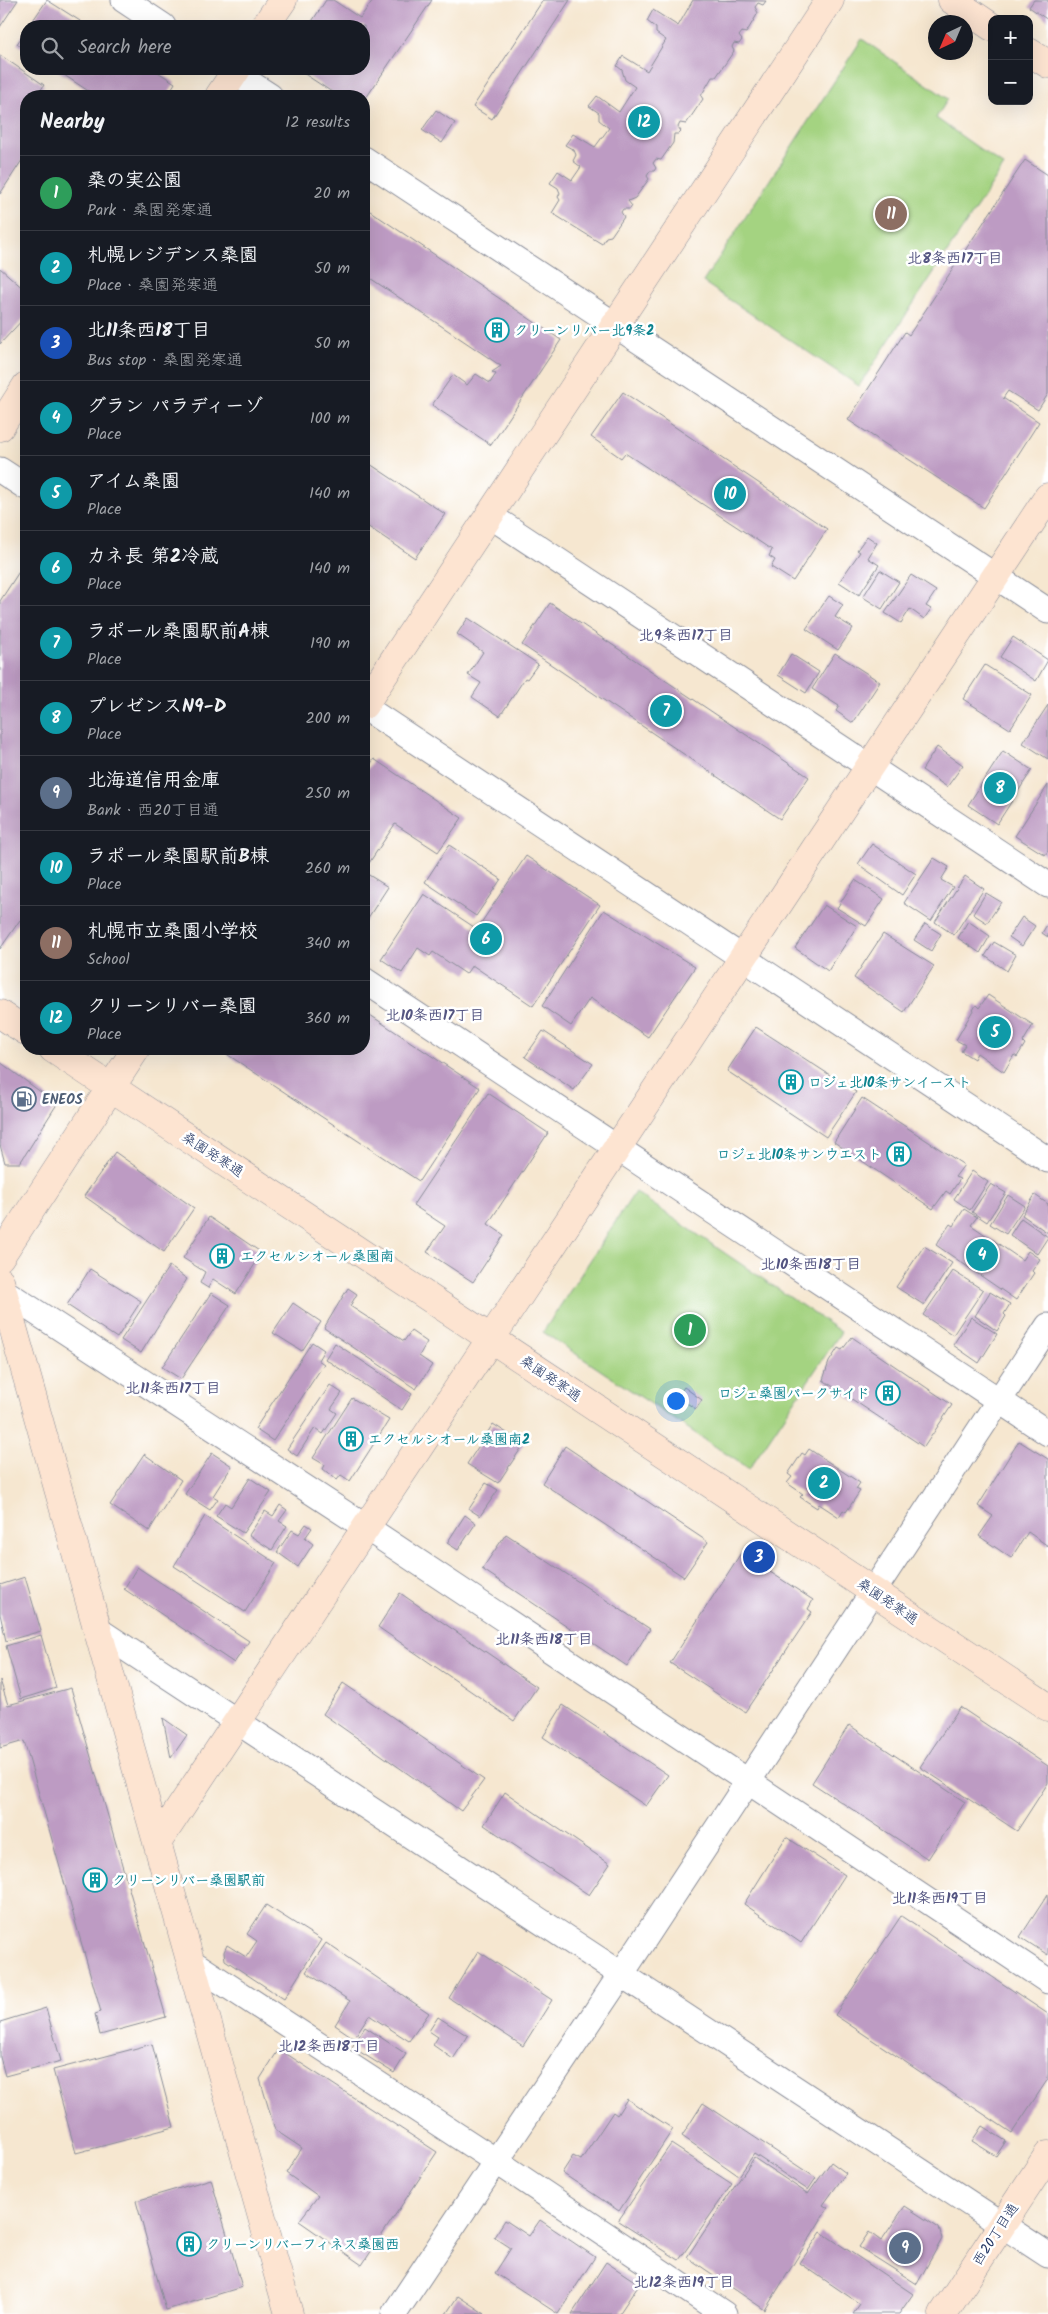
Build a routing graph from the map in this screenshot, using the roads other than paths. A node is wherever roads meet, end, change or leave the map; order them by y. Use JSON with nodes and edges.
{"nodes":[{"id":1,"x":124,"y":0,"type":"edge"},
{"id":2,"x":282,"y":0,"type":"edge"},
{"id":3,"x":830,"y":0,"type":"edge"},
{"id":4,"x":952,"y":0,"type":"edge"},
{"id":5,"x":154,"y":20,"type":"edge"},
{"id":6,"x":269,"y":20,"type":"edge"},
{"id":7,"x":988,"y":24,"type":"edge"},
{"id":8,"x":1033,"y":55,"type":"edge"},
{"id":9,"x":1048,"y":64,"type":"edge"},
{"id":10,"x":230,"y":75,"type":"edge"},
{"id":11,"x":240,"y":75,"type":"edge"},
{"id":12,"x":222,"y":90,"type":"edge"},
{"id":13,"x":261,"y":90,"type":"edge"},
{"id":14,"x":370,"y":163,"type":"edge"},
{"id":15,"x":615,"y":325,"type":"junction"},
{"id":16,"x":20,"y":395,"type":"edge"},
{"id":17,"x":0,"y":427,"type":"edge"},
{"id":18,"x":0,"y":470,"type":"edge"},
{"id":19,"x":20,"y":483,"type":"edge"},
{"id":20,"x":1048,"y":498,"type":"edge"},
{"id":21,"x":489,"y":515,"type":"junction"},
{"id":22,"x":996,"y":576,"type":"junction"},
{"id":23,"x":1048,"y":611,"type":"edge"},
{"id":24,"x":370,"y":697,"type":"edge"},
{"id":25,"x":370,"y":710,"type":"edge"},
{"id":26,"x":870,"y":767,"type":"junction"},
{"id":27,"x":1048,"y":885,"type":"edge"},
{"id":28,"x":744,"y":958,"type":"junction"},
{"id":29,"x":370,"y":984,"type":"edge"},
{"id":30,"x":0,"y":1014,"type":"edge"},
{"id":31,"x":20,"y":1027,"type":"edge"},
{"id":32,"x":62,"y":1055,"type":"edge"},
{"id":33,"x":132,"y":1055,"type":"edge"},
{"id":34,"x":111,"y":1086,"type":"junction"},
{"id":35,"x":618,"y":1148,"type":"junction"},
{"id":36,"x":1048,"y":1160,"type":"edge"},
{"id":37,"x":0,"y":1257,"type":"edge"},
{"id":38,"x":1,"y":1285,"type":"edge"},
{"id":39,"x":1048,"y":1326,"type":"edge"},
{"id":40,"x":492,"y":1339,"type":"junction"},
{"id":41,"x":999,"y":1401,"type":"junction"},
{"id":42,"x":1048,"y":1433,"type":"edge"},
{"id":43,"x":367,"y":1528,"type":"junction"},
{"id":44,"x":873,"y":1592,"type":"junction"},
{"id":45,"x":98,"y":1630,"type":"junction"},
{"id":46,"x":1048,"y":1707,"type":"edge"},
{"id":47,"x":238,"y":1721,"type":"junction"},
{"id":48,"x":746,"y":1782,"type":"junction"},
{"id":49,"x":157,"y":1843,"type":"junction"},
{"id":50,"x":190,"y":1961,"type":"junction"},
{"id":51,"x":622,"y":1973,"type":"junction"},
{"id":52,"x":1048,"y":1981,"type":"edge"},
{"id":53,"x":1048,"y":2155,"type":"edge"},
{"id":54,"x":496,"y":2161,"type":"junction"},
{"id":55,"x":1002,"y":2224,"type":"junction"},
{"id":56,"x":1048,"y":2255,"type":"edge"},
{"id":57,"x":289,"y":2314,"type":"edge"},
{"id":58,"x":394,"y":2314,"type":"edge"},
{"id":59,"x":724,"y":2314,"type":"edge"},
{"id":60,"x":943,"y":2314,"type":"edge"}],
"edges":[{"from":1,"to":5,"type":"street"},
{"from":2,"to":6,"type":"street"},
{"from":3,"to":15,"type":"street"},
{"from":4,"to":7,"type":"street"},
{"from":8,"to":9,"type":"street"},
{"from":10,"to":12,"type":"street"},
{"from":11,"to":13,"type":"street"},
{"from":14,"to":15,"type":"street"},
{"from":15,"to":21,"type":"street"},
{"from":15,"to":22,"type":"street"},
{"from":16,"to":17,"type":"street"},
{"from":18,"to":19,"type":"street"},
{"from":20,"to":22,"type":"street"},
{"from":21,"to":24,"type":"street"},
{"from":21,"to":26,"type":"street"},
{"from":22,"to":23,"type":"street"},
{"from":22,"to":26,"type":"street"},
{"from":25,"to":28,"type":"street"},
{"from":26,"to":27,"type":"street"},
{"from":26,"to":28,"type":"street"},
{"from":28,"to":35,"type":"street"},
{"from":28,"to":36,"type":"street"},
{"from":29,"to":35,"type":"street"},
{"from":30,"to":31,"type":"street"},
{"from":32,"to":34,"type":"street","name":"桑園発寒通"},
{"from":33,"to":34,"type":"street"},
{"from":34,"to":37,"type":"street"},
{"from":34,"to":40,"type":"street","name":"桑園発寒通"},
{"from":35,"to":40,"type":"street"},
{"from":35,"to":41,"type":"street"},
{"from":38,"to":43,"type":"street"},
{"from":38,"to":45,"type":"street"},
{"from":39,"to":41,"type":"street"},
{"from":40,"to":43,"type":"street"},
{"from":40,"to":44,"type":"street","name":"桑園発寒通"},
{"from":41,"to":42,"type":"street"},
{"from":41,"to":44,"type":"street"},
{"from":43,"to":47,"type":"street"},
{"from":43,"to":48,"type":"street"},
{"from":44,"to":46,"type":"street","name":"桑園発寒通"},
{"from":44,"to":48,"type":"street"},
{"from":45,"to":47,"type":"street"},
{"from":45,"to":49,"type":"street"},
{"from":47,"to":49,"type":"street"},
{"from":47,"to":51,"type":"street"},
{"from":48,"to":51,"type":"street"},
{"from":48,"to":52,"type":"street"},
{"from":49,"to":50,"type":"street"},
{"from":50,"to":54,"type":"street"},
{"from":50,"to":57,"type":"street"},
{"from":51,"to":54,"type":"street"},
{"from":51,"to":55,"type":"street"},
{"from":53,"to":55,"type":"street","name":"西20丁目通"},
{"from":54,"to":58,"type":"street"},
{"from":54,"to":59,"type":"street"},
{"from":55,"to":56,"type":"street"},
{"from":55,"to":60,"type":"street","name":"西20丁目通"}]}
